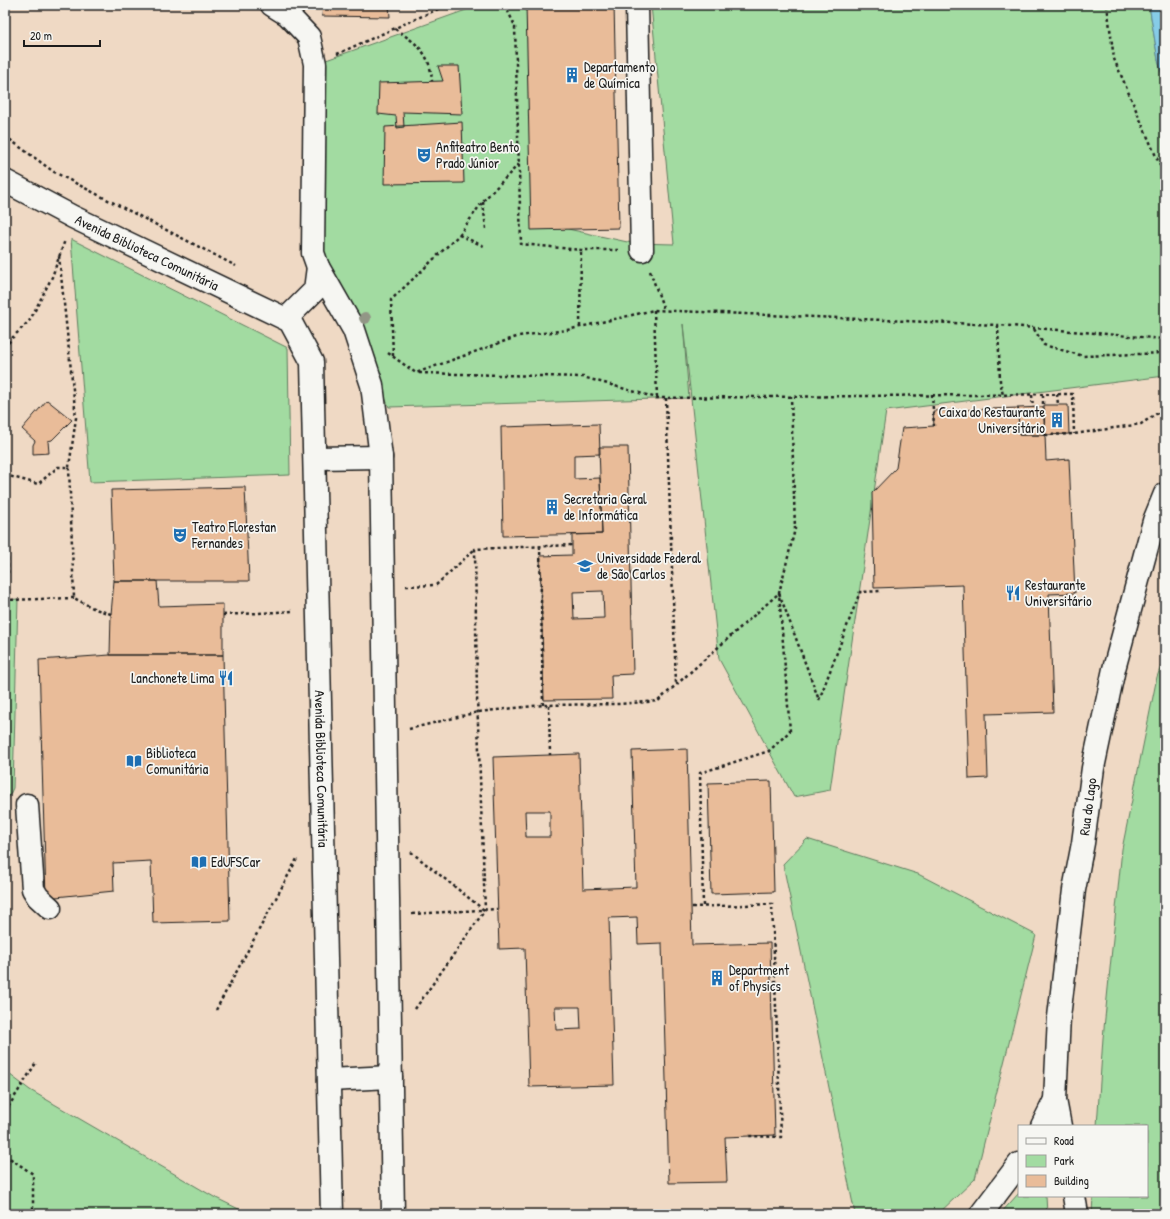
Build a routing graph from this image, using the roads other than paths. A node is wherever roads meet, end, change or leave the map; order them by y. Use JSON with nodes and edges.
{"nodes":[{"id":1,"x":272,"y":5,"type":"edge"},
{"id":2,"x":637,"y":5,"type":"edge"},
{"id":3,"x":5,"y":181,"type":"edge"},
{"id":4,"x":642,"y":250,"type":"road end"},
{"id":5,"x":318,"y":267,"type":"junction"},
{"id":6,"x":290,"y":321,"type":"junction"},
{"id":7,"x":381,"y":457,"type":"junction"},
{"id":8,"x":315,"y":458,"type":"junction"},
{"id":9,"x":1165,"y":494,"type":"edge"},
{"id":10,"x":27,"y":805,"type":"dead end"},
{"id":11,"x":50,"y":908,"type":"dead end"},
{"id":12,"x":391,"y":1077,"type":"junction"},
{"id":13,"x":329,"y":1080,"type":"junction"},
{"id":14,"x":1056,"y":1100,"type":"junction"},
{"id":15,"x":1043,"y":1125,"type":"edge"},
{"id":16,"x":1060,"y":1125,"type":"edge"},
{"id":17,"x":1018,"y":1165,"type":"edge"},
{"id":18,"x":1074,"y":1197,"type":"edge"},
{"id":19,"x":332,"y":1214,"type":"edge"},
{"id":20,"x":394,"y":1214,"type":"edge"},
{"id":21,"x":981,"y":1214,"type":"edge"},
{"id":22,"x":1078,"y":1214,"type":"edge"}],
"edges":[{"from":1,"to":5,"type":"street"},
{"from":2,"to":4,"type":"street"},
{"from":3,"to":6,"type":"street","name":"Avenida Biblioteca Comunitária"},
{"from":5,"to":6,"type":"street"},
{"from":5,"to":7,"type":"street"},
{"from":6,"to":8,"type":"street","name":"Avenida Biblioteca Comunitária"},
{"from":7,"to":8,"type":"street"},
{"from":7,"to":12,"type":"street"},
{"from":8,"to":13,"type":"street","name":"Avenida Biblioteca Comunitária"},
{"from":9,"to":14,"type":"street","name":"Rua do Lago"},
{"from":10,"to":11,"type":"street"},
{"from":12,"to":13,"type":"street"},
{"from":12,"to":20,"type":"street"},
{"from":13,"to":19,"type":"street","name":"Avenida Biblioteca Comunitária"},
{"from":14,"to":15,"type":"street"},
{"from":14,"to":16,"type":"street","name":"Rua do Lago"},
{"from":17,"to":21,"type":"street"},
{"from":18,"to":22,"type":"street"}]}
